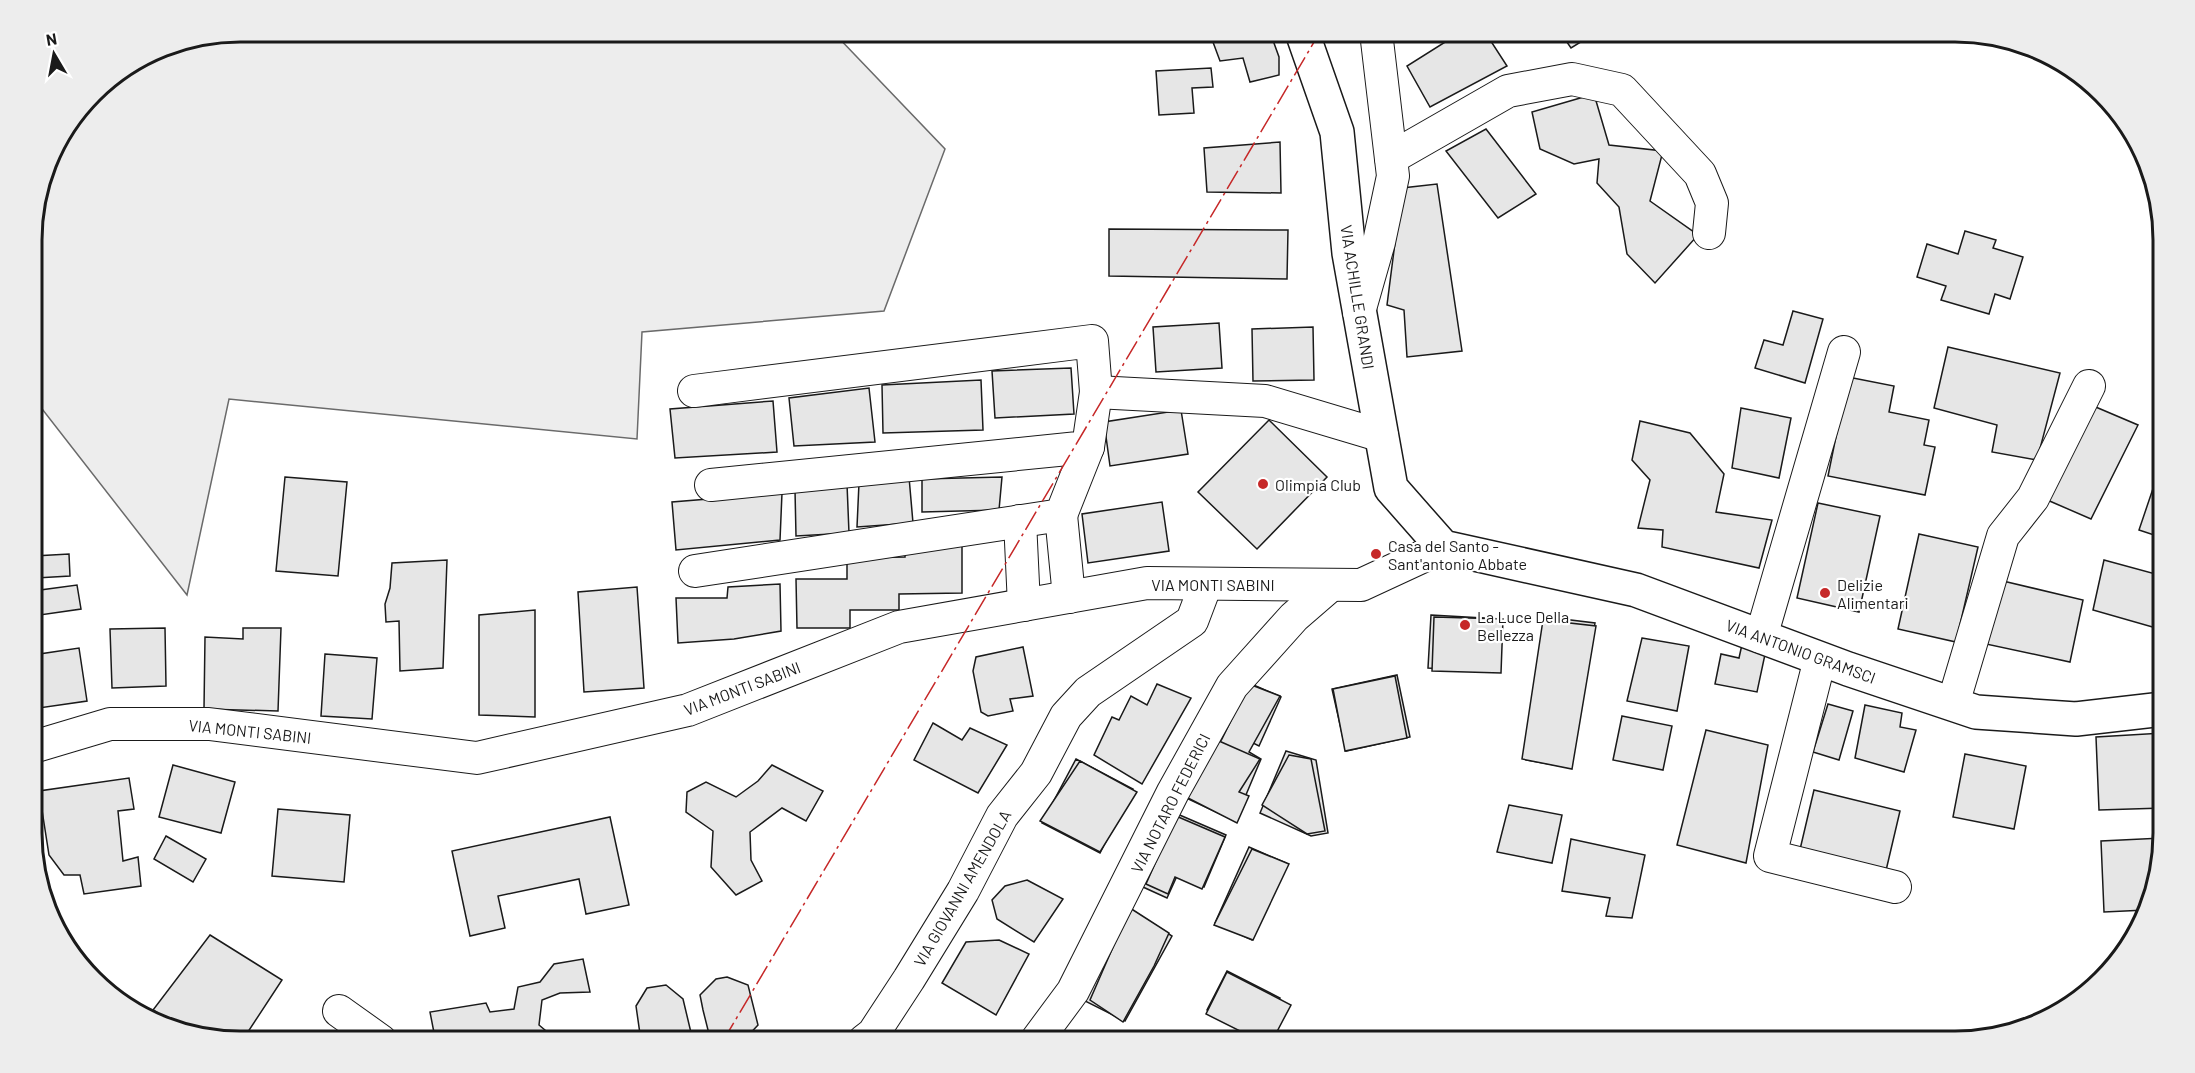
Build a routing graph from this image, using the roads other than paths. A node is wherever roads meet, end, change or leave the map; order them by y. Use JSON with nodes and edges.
{"nodes":[{"id":1,"x":1306,"y":42,"type":"edge"},
{"id":2,"x":1377,"y":42,"type":"edge"},
{"id":3,"x":1391,"y":158,"type":"junction"},
{"id":4,"x":1709,"y":233,"type":"dead end"},
{"id":5,"x":1359,"y":312,"type":"junction"},
{"id":6,"x":1844,"y":352,"type":"dead end"},
{"id":7,"x":2089,"y":386,"type":"dead end"},
{"id":8,"x":694,"y":391,"type":"dead end"},
{"id":9,"x":1096,"y":392,"type":"junction"},
{"id":10,"x":1382,"y":436,"type":"junction"},
{"id":11,"x":1088,"y":447,"type":"junction"},
{"id":12,"x":711,"y":486,"type":"dead end"},
{"id":13,"x":1061,"y":515,"type":"junction"},
{"id":14,"x":1020,"y":522,"type":"junction"},
{"id":15,"x":1443,"y":547,"type":"junction"},
{"id":16,"x":695,"y":571,"type":"dead end"},
{"id":17,"x":1206,"y":584,"type":"junction"},
{"id":18,"x":1331,"y":585,"type":"junction"},
{"id":19,"x":1069,"y":597,"type":"junction"},
{"id":20,"x":1024,"y":605,"type":"junction"},
{"id":21,"x":1761,"y":637,"type":"junction"},
{"id":22,"x":1820,"y":659,"type":"junction"},
{"id":23,"x":1953,"y":704,"type":"junction"},
{"id":24,"x":2153,"y":710,"type":"edge"},
{"id":25,"x":42,"y":744,"type":"edge"},
{"id":26,"x":1896,"y":887,"type":"dead end"},
{"id":27,"x":339,"y":1011,"type":"dead end"},
{"id":28,"x":367,"y":1031,"type":"edge"},
{"id":29,"x":875,"y":1031,"type":"edge"},
{"id":30,"x":1043,"y":1031,"type":"edge"}],
"edges":[{"from":1,"to":5,"type":"main road","name":"VIA ACHILLE GRANDI"},
{"from":2,"to":3,"type":"street"},
{"from":3,"to":4,"type":"street"},
{"from":3,"to":5,"type":"street"},
{"from":5,"to":10,"type":"main road","name":"VIA ACHILLE GRANDI"},
{"from":6,"to":21,"type":"street"},
{"from":7,"to":23,"type":"street"},
{"from":8,"to":9,"type":"street"},
{"from":9,"to":10,"type":"street"},
{"from":9,"to":11,"type":"street"},
{"from":10,"to":15,"type":"main road","name":"VIA ACHILLE GRANDI"},
{"from":11,"to":12,"type":"street"},
{"from":11,"to":13,"type":"street"},
{"from":13,"to":14,"type":"street"},
{"from":13,"to":19,"type":"street"},
{"from":14,"to":16,"type":"street"},
{"from":14,"to":20,"type":"street"},
{"from":15,"to":18,"type":"street","name":"VIA MONTI SABINI"},
{"from":15,"to":21,"type":"main road","name":"VIA ANTONIO GRAMSCI"},
{"from":17,"to":18,"type":"street","name":"VIA MONTI SABINI"},
{"from":17,"to":19,"type":"street","name":"VIA MONTI SABINI"},
{"from":17,"to":29,"type":"street","name":"VIA GIOVANNI AMENDOLA"},
{"from":18,"to":30,"type":"street","name":"VIA NOTARO FEDERICI"},
{"from":19,"to":20,"type":"street","name":"VIA MONTI SABINI"},
{"from":20,"to":25,"type":"street","name":"VIA MONTI SABINI"},
{"from":21,"to":22,"type":"main road","name":"VIA ANTONIO GRAMSCI"},
{"from":22,"to":23,"type":"main road","name":"VIA ANTONIO GRAMSCI"},
{"from":22,"to":26,"type":"street"},
{"from":23,"to":24,"type":"main road","name":"VIA ANTONIO GRAMSCI"},
{"from":27,"to":28,"type":"street"}]}
